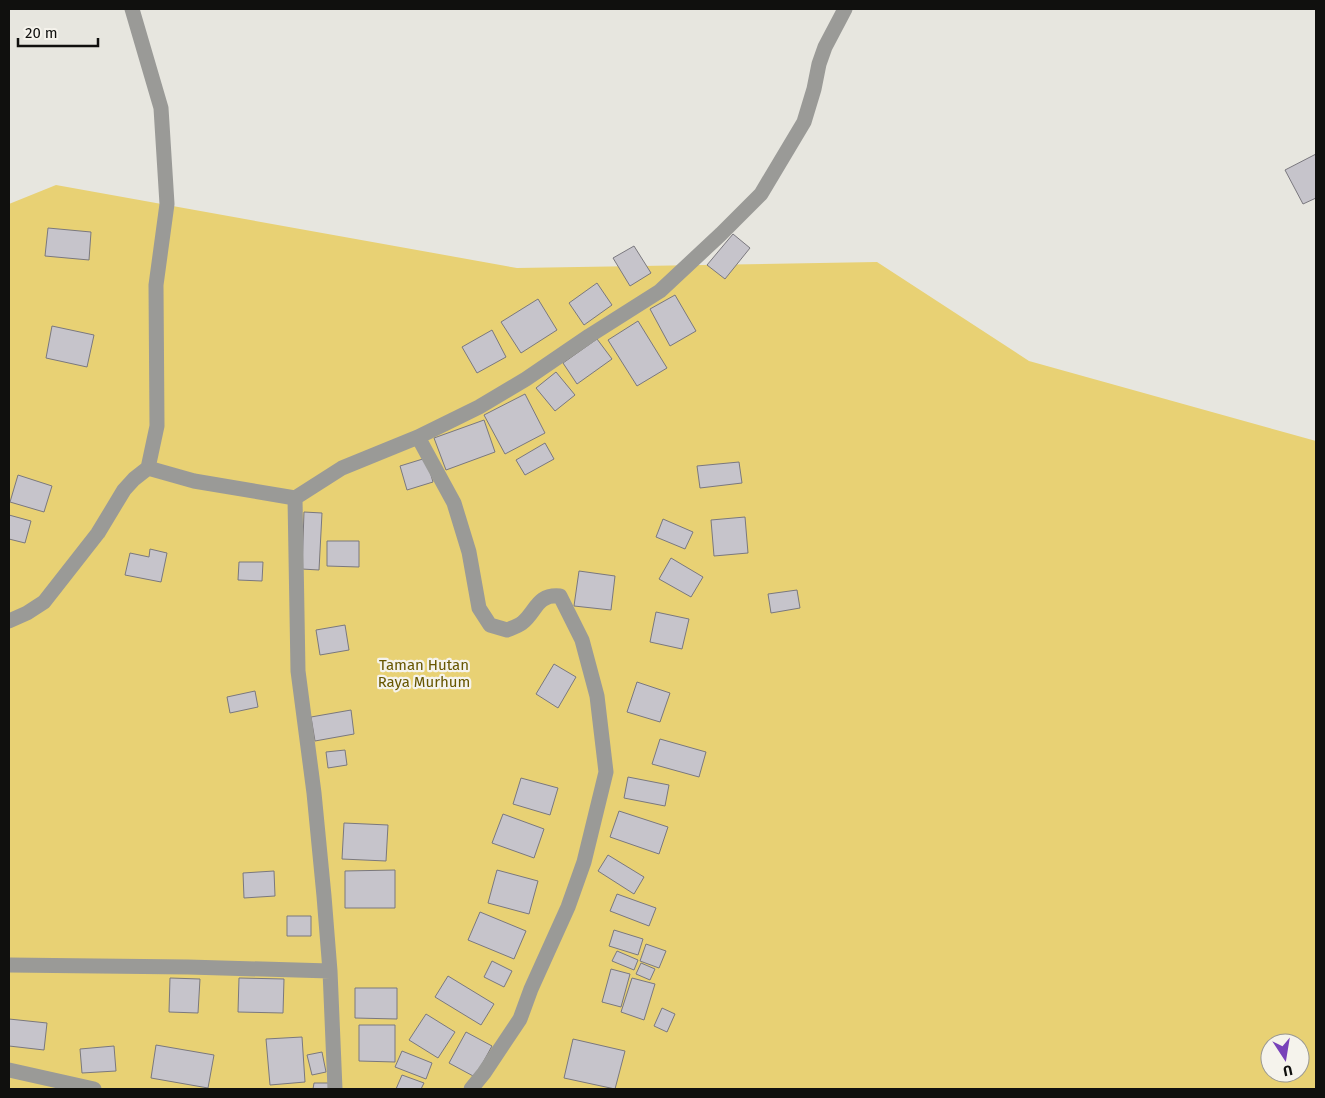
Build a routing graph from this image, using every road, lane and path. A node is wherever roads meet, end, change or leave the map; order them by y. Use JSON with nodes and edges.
{"nodes":[{"id":1,"x":132,"y":9,"type":"edge"},
{"id":2,"x":845,"y":9,"type":"edge"},
{"id":3,"x":418,"y":437,"type":"junction"},
{"id":4,"x":148,"y":468,"type":"junction"},
{"id":5,"x":295,"y":498,"type":"junction"},
{"id":6,"x":9,"y":621,"type":"edge"},
{"id":7,"x":9,"y":965,"type":"edge"},
{"id":8,"x":330,"y":971,"type":"junction"},
{"id":9,"x":9,"y":1070,"type":"edge"},
{"id":10,"x":94,"y":1089,"type":"edge"},
{"id":11,"x":335,"y":1089,"type":"edge"},
{"id":12,"x":471,"y":1089,"type":"edge"}],
"edges":[{"from":1,"to":4,"type":"street"},
{"from":2,"to":3,"type":"street"},
{"from":3,"to":5,"type":"street"},
{"from":3,"to":12,"type":"street"},
{"from":4,"to":5,"type":"street"},
{"from":4,"to":6,"type":"street"},
{"from":5,"to":8,"type":"street"},
{"from":7,"to":8,"type":"street"},
{"from":8,"to":11,"type":"street"},
{"from":9,"to":10,"type":"street"}]}
